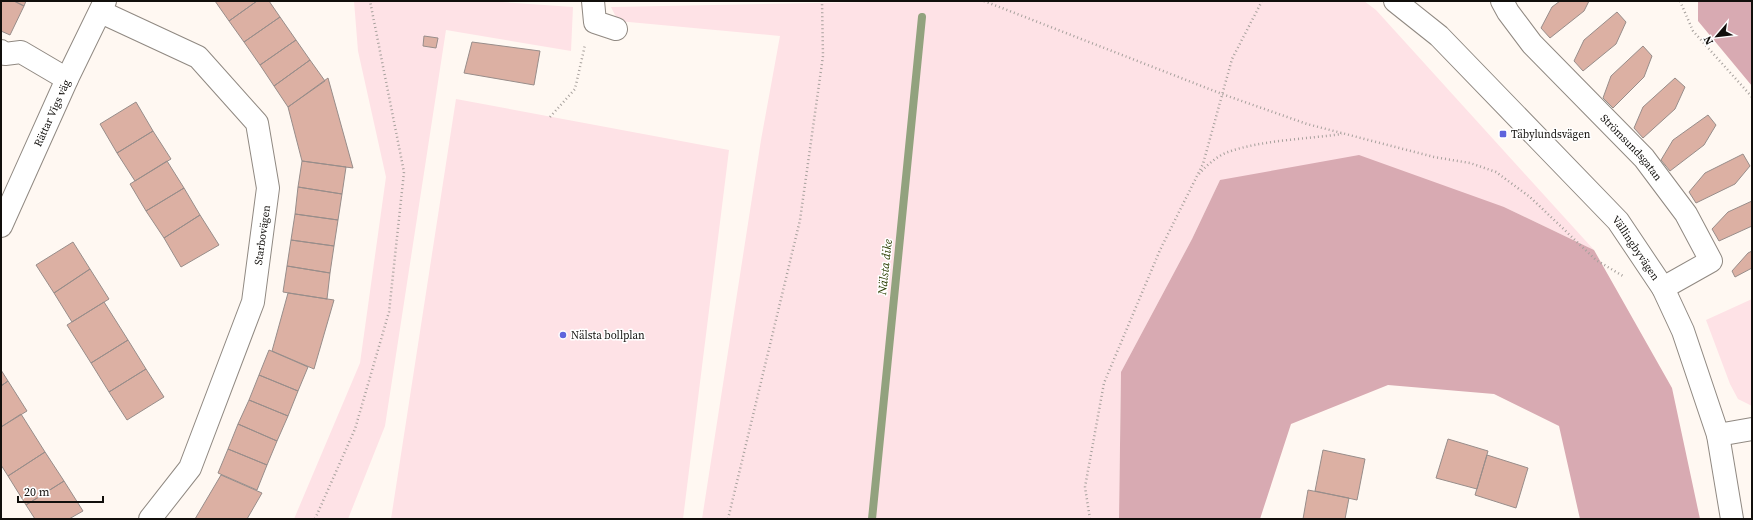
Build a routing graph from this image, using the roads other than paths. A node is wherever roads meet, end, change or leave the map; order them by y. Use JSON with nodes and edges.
{"nodes":[{"id":1,"x":1395,"y":1,"type":"edge"},
{"id":2,"x":1413,"y":1,"type":"edge"},
{"id":3,"x":1502,"y":1,"type":"edge"},
{"id":4,"x":103,"y":6,"type":"edge"},
{"id":5,"x":594,"y":12,"type":"edge"},
{"id":6,"x":616,"y":29,"type":"dead end"},
{"id":7,"x":1439,"y":36,"type":"junction"},
{"id":8,"x":1,"y":52,"type":"edge"},
{"id":9,"x":67,"y":79,"type":"junction"},
{"id":10,"x":1,"y":226,"type":"edge"},
{"id":11,"x":1663,"y":288,"type":"junction"},
{"id":12,"x":1752,"y":429,"type":"edge"},
{"id":13,"x":1718,"y":436,"type":"junction"},
{"id":14,"x":150,"y":519,"type":"edge"},
{"id":15,"x":1732,"y":519,"type":"edge"}],
"edges":[{"from":1,"to":7,"type":"street","name":"Vällingbyvägen"},
{"from":2,"to":7,"type":"street","name":"Vällingbyvägen"},
{"from":3,"to":11,"type":"street","name":"Strömsundsgatan"},
{"from":4,"to":9,"type":"street","name":"Rättar Vigs väg"},
{"from":4,"to":14,"type":"street","name":"Starbovägen"},
{"from":5,"to":6,"type":"street"},
{"from":7,"to":11,"type":"street","name":"Vällingbyvägen"},
{"from":8,"to":9,"type":"street"},
{"from":9,"to":10,"type":"street","name":"Rättar Vigs väg"},
{"from":11,"to":13,"type":"street","name":"Vällingbyvägen"},
{"from":12,"to":13,"type":"street"},
{"from":13,"to":15,"type":"street","name":"Vällingbyvägen"}]}
